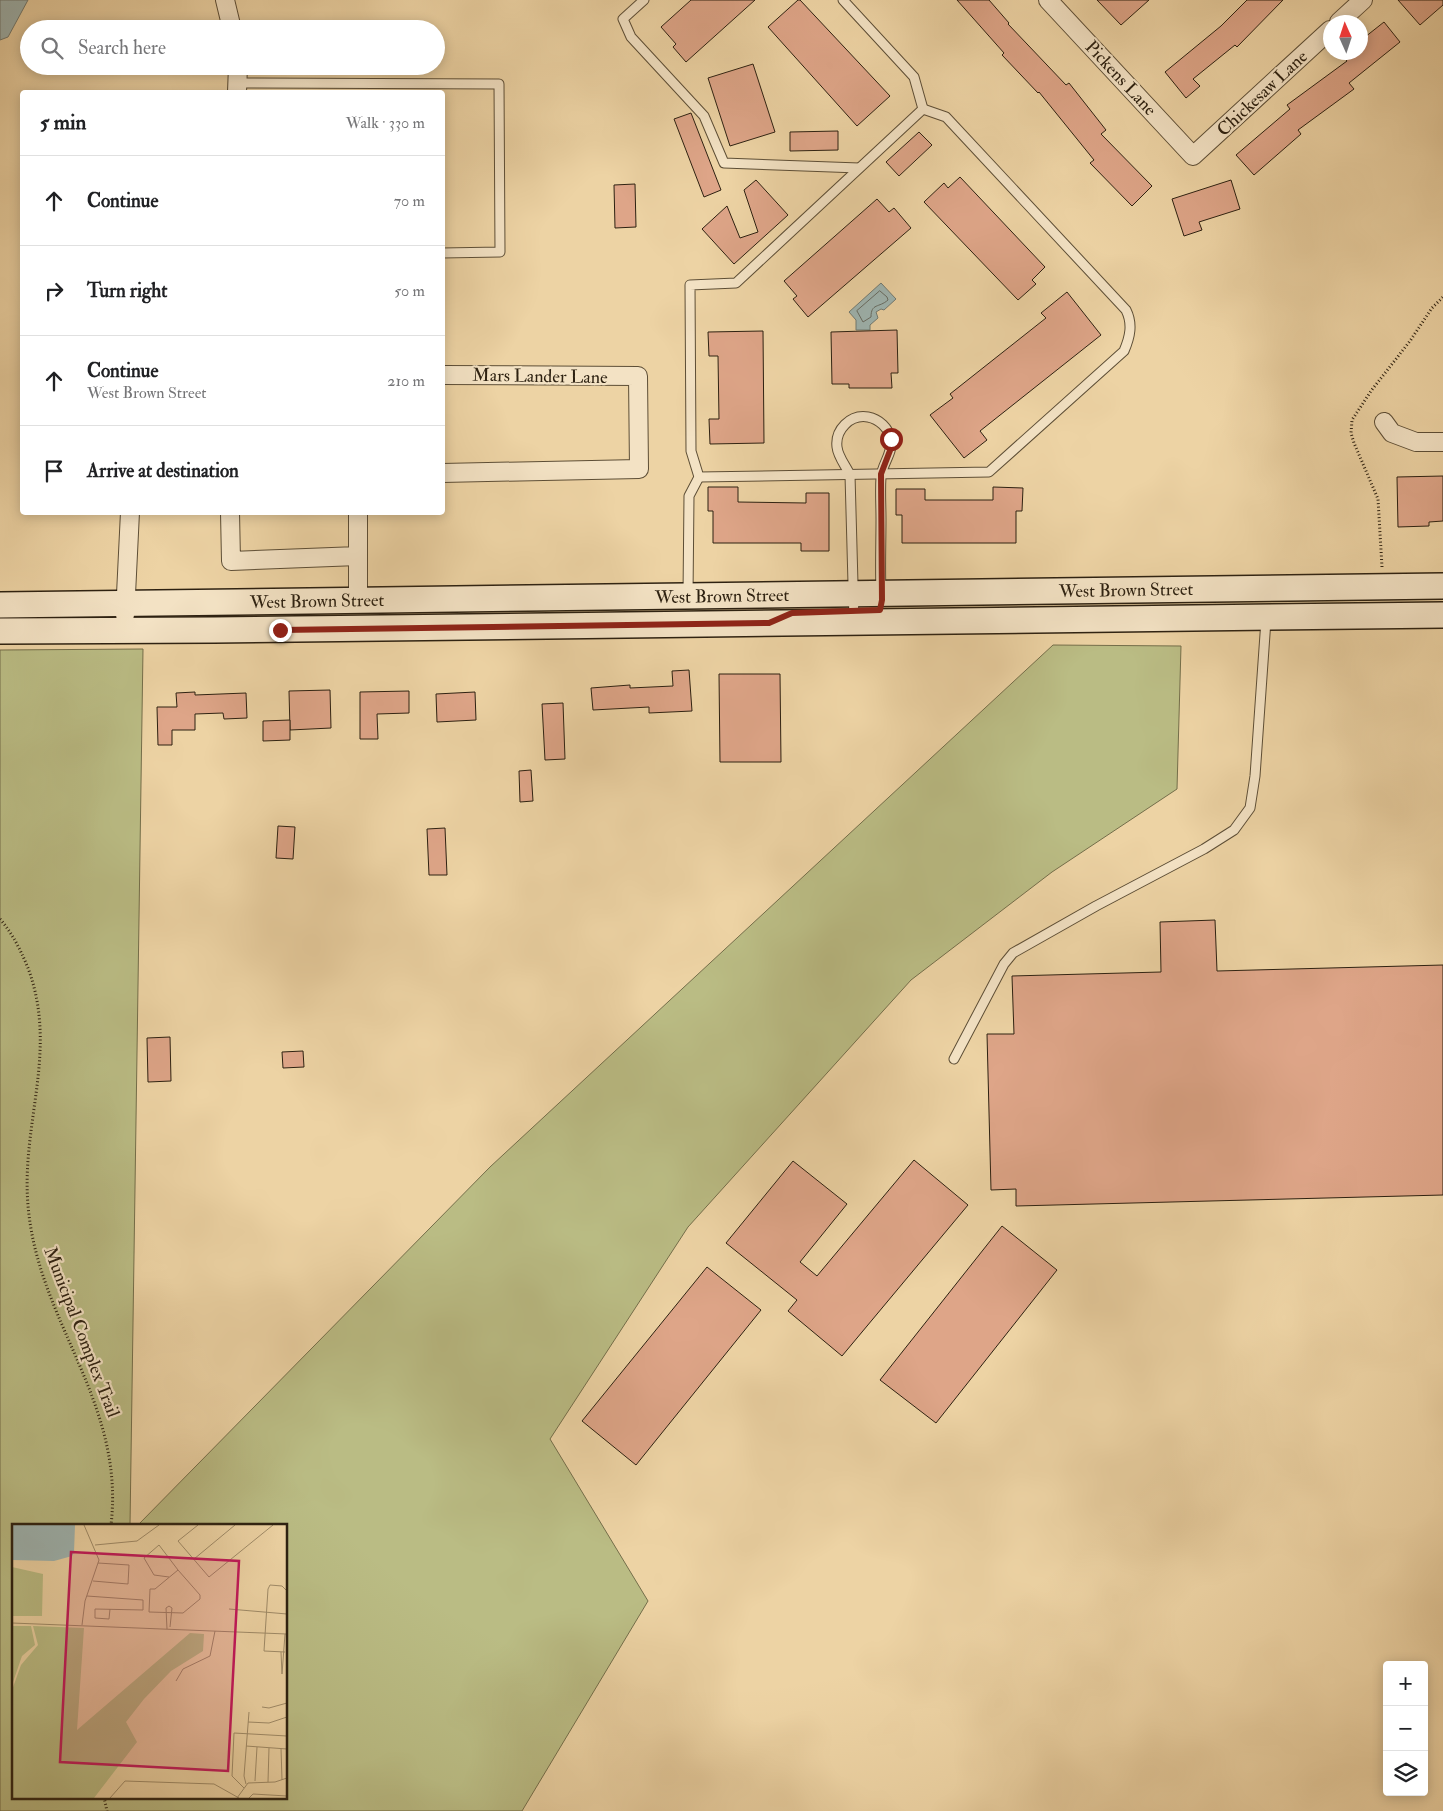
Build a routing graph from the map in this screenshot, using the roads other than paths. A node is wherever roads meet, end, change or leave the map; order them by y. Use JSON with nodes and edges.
{"nodes":[{"id":1,"x":225,"y":0,"type":"edge"},
{"id":2,"x":644,"y":0,"type":"edge"},
{"id":3,"x":843,"y":0,"type":"edge"},
{"id":4,"x":1363,"y":0,"type":"edge"},
{"id":5,"x":1054,"y":2,"type":"edge"},
{"id":6,"x":1347,"y":15,"type":"edge"},
{"id":7,"x":230,"y":20,"type":"edge"},
{"id":8,"x":1323,"y":36,"type":"edge"},
{"id":9,"x":238,"y":81,"type":"edge"},
{"id":10,"x":923,"y":108,"type":"junction"},
{"id":11,"x":1193,"y":156,"type":"joint"},
{"id":12,"x":860,"y":168,"type":"junction"},
{"id":13,"x":445,"y":253,"type":"edge"},
{"id":14,"x":445,"y":375,"type":"edge"},
{"id":15,"x":1384,"y":422,"type":"dead end"},
{"id":16,"x":1443,"y":442,"type":"edge"},
{"id":17,"x":445,"y":473,"type":"edge"},
{"id":18,"x":881,"y":474,"type":"junction"},
{"id":19,"x":850,"y":475,"type":"junction"},
{"id":20,"x":699,"y":477,"type":"junction"},
{"id":21,"x":130,"y":515,"type":"edge"},
{"id":22,"x":230,"y":515,"type":"edge"},
{"id":23,"x":358,"y":515,"type":"edge"},
{"id":24,"x":358,"y":556,"type":"junction"},
{"id":25,"x":1443,"y":586,"type":"edge"},
{"id":26,"x":1267,"y":588,"type":"junction"},
{"id":27,"x":688,"y":596,"type":"junction"},
{"id":28,"x":583,"y":597,"type":"junction"},
{"id":29,"x":881,"y":597,"type":"junction"},
{"id":30,"x":125,"y":604,"type":"junction"},
{"id":31,"x":0,"y":605,"type":"edge"},
{"id":32,"x":853,"y":609,"type":"junction"},
{"id":33,"x":358,"y":615,"type":"junction"},
{"id":34,"x":1443,"y":615,"type":"edge"},
{"id":35,"x":1266,"y":617,"type":"junction"},
{"id":36,"x":582,"y":626,"type":"junction"},
{"id":37,"x":0,"y":631,"type":"edge"},
{"id":38,"x":124,"y":631,"type":"junction"},
{"id":39,"x":954,"y":1059,"type":"dead end"}],
"edges":[{"from":1,"to":7,"type":"street"},
{"from":2,"to":12,"type":"lane"},
{"from":3,"to":10,"type":"lane"},
{"from":4,"to":6,"type":"street"},
{"from":5,"to":11,"type":"street","name":"Pickens Lane"},
{"from":8,"to":11,"type":"street","name":"Chickesaw Lane"},
{"from":9,"to":13,"type":"lane"},
{"from":10,"to":12,"type":"lane"},
{"from":10,"to":18,"type":"lane"},
{"from":12,"to":20,"type":"lane"},
{"from":14,"to":17,"type":"street","name":"Mars Lander Lane"},
{"from":15,"to":16,"type":"street"},
{"from":18,"to":19,"type":"lane"},
{"from":18,"to":19,"type":"lane"},
{"from":18,"to":29,"type":"lane"},
{"from":19,"to":20,"type":"lane"},
{"from":19,"to":32,"type":"lane"},
{"from":20,"to":27,"type":"lane"},
{"from":21,"to":30,"type":"street"},
{"from":22,"to":24,"type":"street"},
{"from":23,"to":24,"type":"street"},
{"from":24,"to":33,"type":"street"},
{"from":25,"to":26,"type":"main road","name":"West Brown Street"},
{"from":26,"to":29,"type":"main road","name":"West Brown Street"},
{"from":26,"to":35,"type":"main road"},
{"from":27,"to":28,"type":"main road","name":"West Brown Street"},
{"from":27,"to":32,"type":"main road","name":"West Brown Street"},
{"from":28,"to":33,"type":"main road","name":"West Brown Street"},
{"from":28,"to":36,"type":"main road"},
{"from":29,"to":32,"type":"main road"},
{"from":30,"to":31,"type":"main road","name":"West Brown Street"},
{"from":30,"to":33,"type":"main road","name":"West Brown Street"},
{"from":30,"to":38,"type":"street"},
{"from":32,"to":35,"type":"main road","name":"West Brown Street"},
{"from":32,"to":36,"type":"main road","name":"West Brown Street"},
{"from":33,"to":36,"type":"main road","name":"West Brown Street"},
{"from":33,"to":38,"type":"main road","name":"West Brown Street"},
{"from":34,"to":35,"type":"main road","name":"West Brown Street"},
{"from":35,"to":39,"type":"lane"},
{"from":37,"to":38,"type":"main road","name":"West Brown Street"}]}
